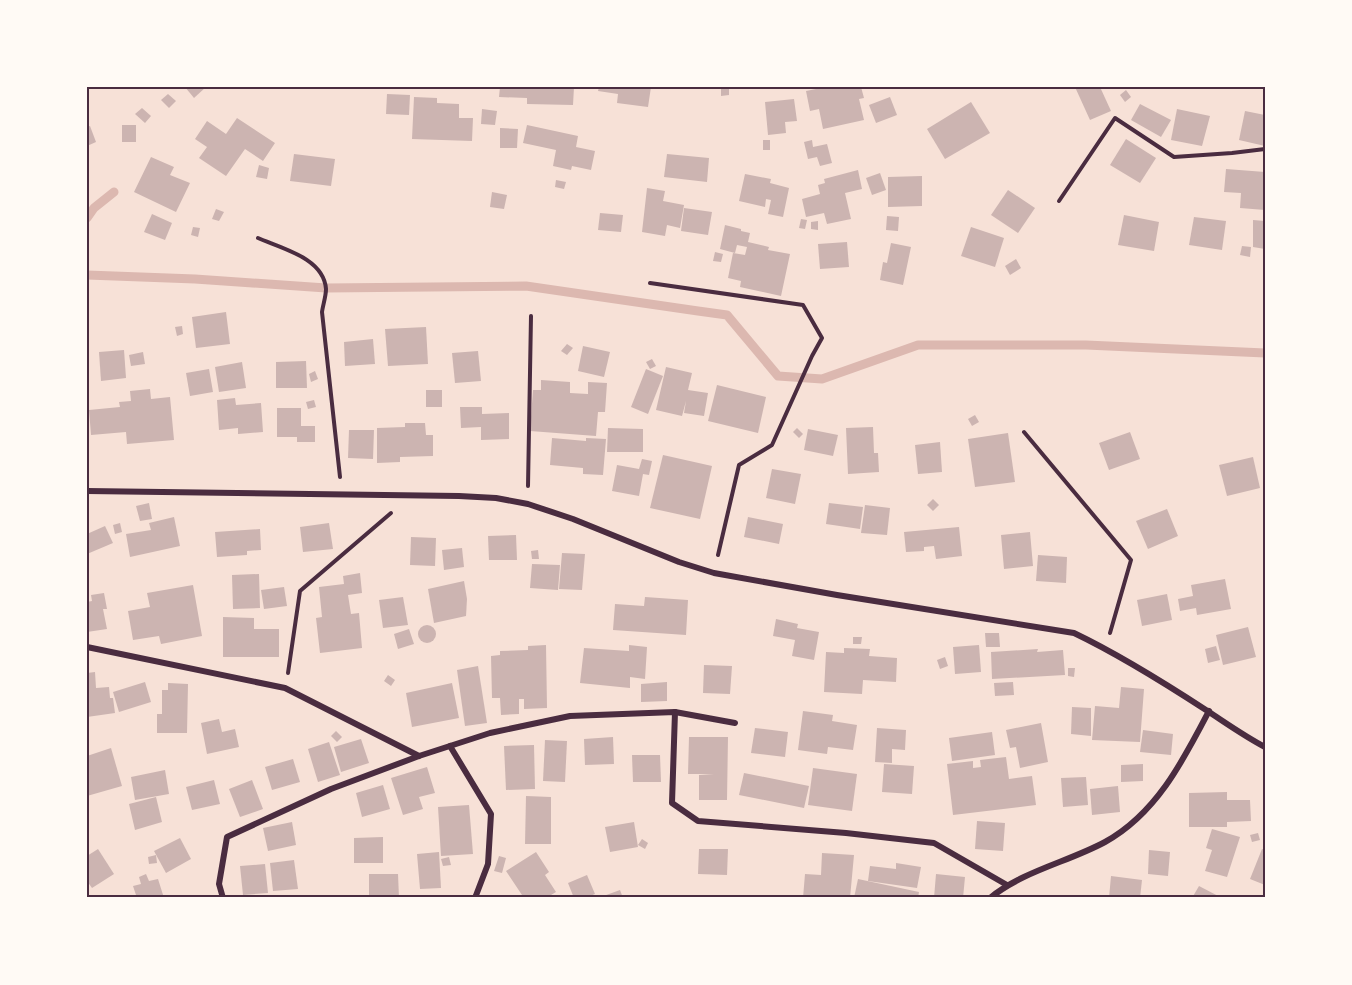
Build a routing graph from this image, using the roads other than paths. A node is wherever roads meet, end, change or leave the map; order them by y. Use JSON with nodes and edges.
{"nodes":[{"id":1,"x":87,"y":491,"type":"edge"},
{"id":2,"x":87,"y":647,"type":"edge"},
{"id":3,"x":1209,"y":711,"type":"junction"},
{"id":4,"x":675,"y":712,"type":"junction"},
{"id":5,"x":735,"y":723,"type":"dead end"},
{"id":6,"x":450,"y":746,"type":"junction"},
{"id":7,"x":1265,"y":747,"type":"edge"},
{"id":8,"x":419,"y":756,"type":"junction"},
{"id":9,"x":1007,"y":885,"type":"junction"},
{"id":10,"x":223,"y":898,"type":"edge"},
{"id":11,"x":475,"y":898,"type":"edge"},
{"id":12,"x":990,"y":898,"type":"edge"}],
"edges":[{"from":1,"to":3,"type":"street"},
{"from":2,"to":8,"type":"street"},
{"from":3,"to":7,"type":"street"},
{"from":3,"to":9,"type":"street"},
{"from":4,"to":5,"type":"street"},
{"from":4,"to":6,"type":"street"},
{"from":4,"to":9,"type":"street"},
{"from":6,"to":8,"type":"street"},
{"from":6,"to":11,"type":"street"},
{"from":8,"to":10,"type":"street"},
{"from":9,"to":12,"type":"street"}]}
